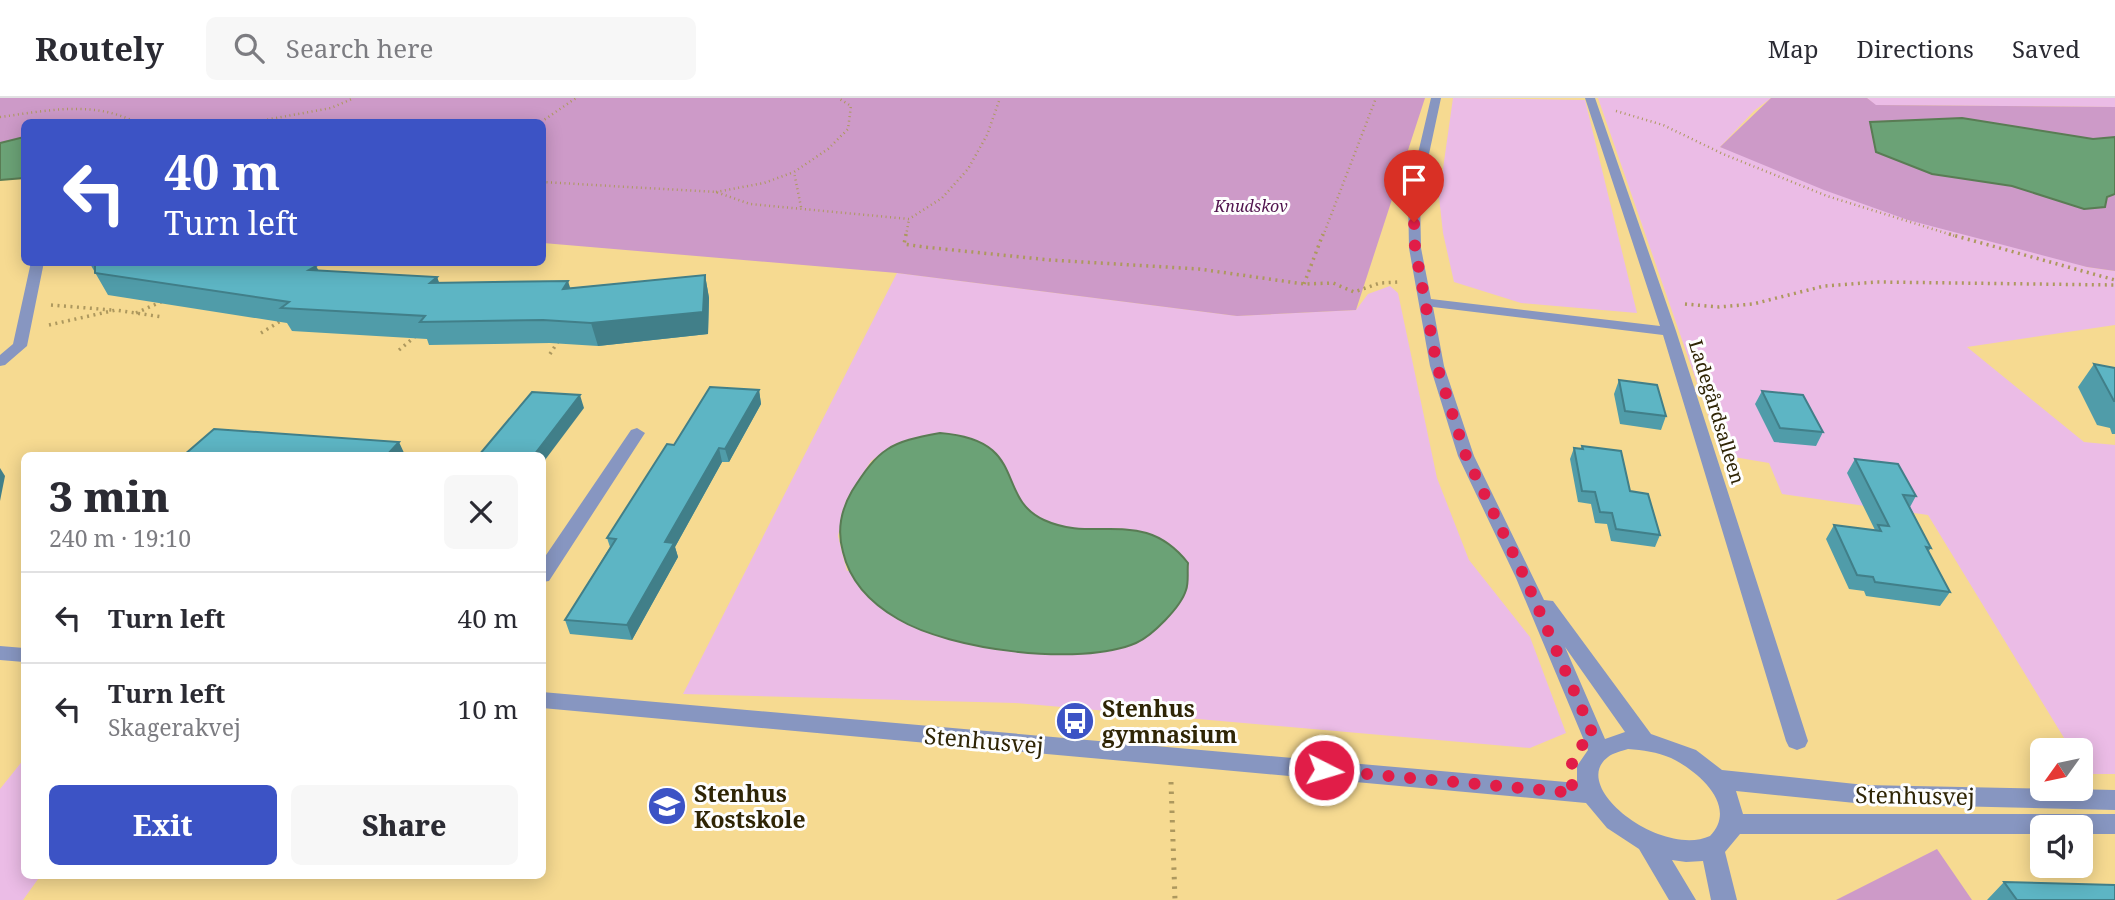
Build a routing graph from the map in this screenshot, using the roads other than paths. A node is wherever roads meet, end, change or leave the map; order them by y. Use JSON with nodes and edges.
{"nodes":[{"id":1,"x":1436,"y":98,"type":"edge"},
{"id":2,"x":1592,"y":102,"type":"edge"},
{"id":3,"x":37,"y":266,"type":"edge"},
{"id":4,"x":1425,"y":302,"type":"junction"},
{"id":5,"x":1669,"y":331,"type":"junction"},
{"id":6,"x":0,"y":362,"type":"edge"},
{"id":7,"x":637,"y":433,"type":"dead end"},
{"id":8,"x":546,"y":570,"type":"edge"},
{"id":9,"x":1525,"y":578,"type":"junction"},
{"id":10,"x":0,"y":653,"type":"edge"},
{"id":11,"x":21,"y":655,"type":"edge"},
{"id":12,"x":546,"y":700,"type":"edge"},
{"id":13,"x":1644,"y":741,"type":"junction"},
{"id":14,"x":1797,"y":741,"type":"dead end"},
{"id":15,"x":1599,"y":750,"type":"junction"},
{"id":16,"x":1717,"y":779,"type":"junction"},
{"id":17,"x":1592,"y":794,"type":"junction"},
{"id":18,"x":2115,"y":800,"type":"edge"},
{"id":19,"x":1732,"y":824,"type":"junction"},
{"id":20,"x":2115,"y":824,"type":"edge"},
{"id":21,"x":1648,"y":844,"type":"junction"},
{"id":22,"x":1712,"y":848,"type":"junction"},
{"id":23,"x":1683,"y":900,"type":"edge"},
{"id":24,"x":1724,"y":900,"type":"edge"}],
"edges":[{"from":1,"to":4,"type":"street"},
{"from":2,"to":5,"type":"street","name":"Ladegårdsalleen"},
{"from":3,"to":6,"type":"street"},
{"from":4,"to":5,"type":"street"},
{"from":4,"to":9,"type":"street"},
{"from":5,"to":14,"type":"street","name":"Ladegårdsalleen"},
{"from":7,"to":8,"type":"street"},
{"from":9,"to":13,"type":"street"},
{"from":9,"to":15,"type":"street"},
{"from":10,"to":11,"type":"street"},
{"from":12,"to":17,"type":"street","name":"Stenhusvej"},
{"from":13,"to":15,"type":"street"},
{"from":13,"to":16,"type":"street"},
{"from":15,"to":17,"type":"street"},
{"from":16,"to":18,"type":"street","name":"Stenhusvej"},
{"from":16,"to":19,"type":"street"},
{"from":17,"to":21,"type":"street"},
{"from":19,"to":20,"type":"street","name":"Stenhusvej"},
{"from":19,"to":22,"type":"street"},
{"from":21,"to":22,"type":"street"},
{"from":21,"to":23,"type":"street"},
{"from":22,"to":24,"type":"street"}]}
